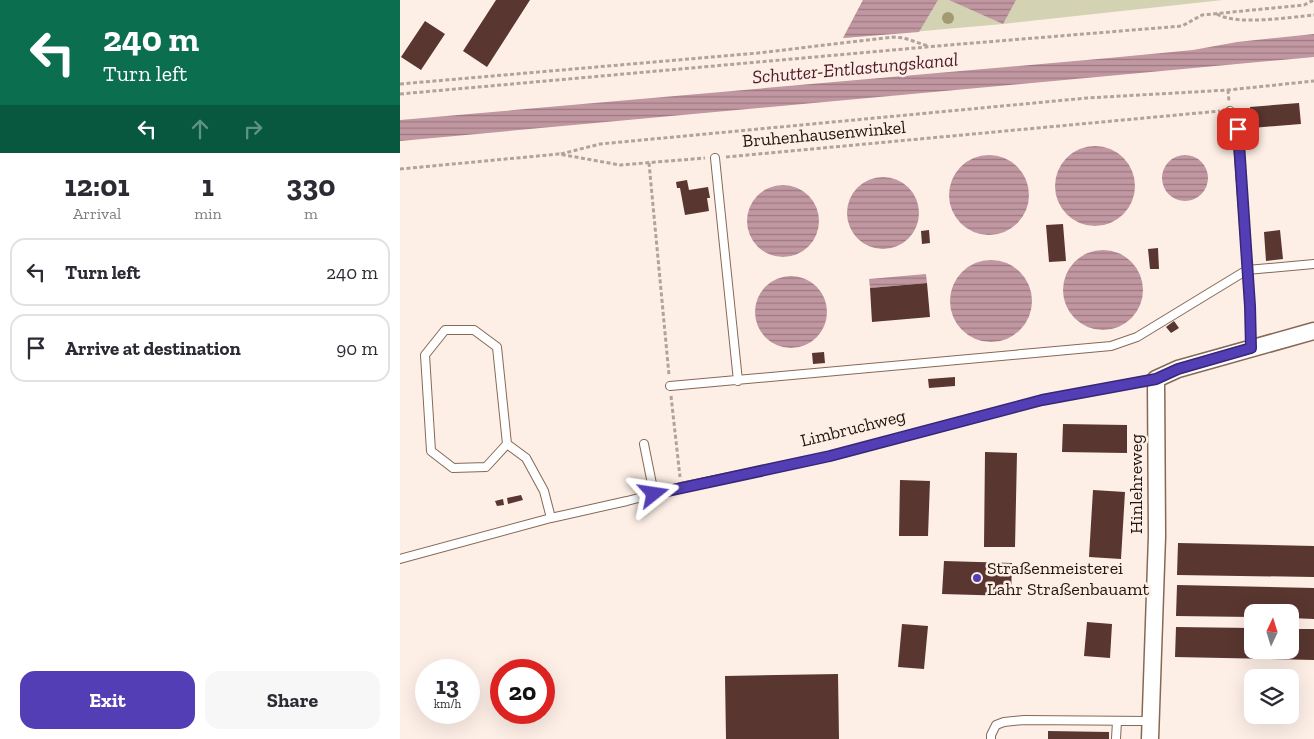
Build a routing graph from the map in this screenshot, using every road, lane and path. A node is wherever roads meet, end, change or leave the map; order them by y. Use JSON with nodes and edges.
{"nodes":[{"id":1,"x":1312,"y":0,"type":"edge"},
{"id":2,"x":1216,"y":14,"type":"junction"},
{"id":3,"x":1314,"y":15,"type":"edge"},
{"id":4,"x":930,"y":47,"type":"junction"},
{"id":5,"x":1314,"y":82,"type":"edge"},
{"id":6,"x":400,"y":84,"type":"edge"},
{"id":7,"x":1228,"y":90,"type":"junction"},
{"id":8,"x":400,"y":94,"type":"edge"},
{"id":9,"x":1230,"y":111,"type":"junction"},
{"id":10,"x":559,"y":154,"type":"junction"},
{"id":11,"x":715,"y":158,"type":"junction"},
{"id":12,"x":649,"y":163,"type":"junction"},
{"id":13,"x":400,"y":169,"type":"edge"},
{"id":14,"x":1314,"y":264,"type":"edge"},
{"id":15,"x":1248,"y":270,"type":"junction"},
{"id":16,"x":1314,"y":331,"type":"edge"},
{"id":17,"x":1251,"y":348,"type":"junction"},
{"id":18,"x":1156,"y":379,"type":"junction"},
{"id":19,"x":738,"y":380,"type":"junction"},
{"id":20,"x":670,"y":386,"type":"junction"},
{"id":21,"x":507,"y":444,"type":"junction"},
{"id":22,"x":644,"y":444,"type":"dead end"},
{"id":23,"x":681,"y":487,"type":"junction"},
{"id":24,"x":654,"y":494,"type":"junction"},
{"id":25,"x":551,"y":518,"type":"junction"},
{"id":26,"x":400,"y":559,"type":"edge"},
{"id":27,"x":1116,"y":721,"type":"junction"},
{"id":28,"x":1151,"y":721,"type":"junction"},
{"id":29,"x":991,"y":739,"type":"edge"},
{"id":30,"x":1116,"y":739,"type":"edge"},
{"id":31,"x":1150,"y":739,"type":"edge"}],
"edges":[{"from":1,"to":2,"type":"path"},
{"from":2,"to":3,"type":"path"},
{"from":2,"to":4,"type":"path"},
{"from":4,"to":6,"type":"path"},
{"from":4,"to":8,"type":"path"},
{"from":5,"to":7,"type":"path"},
{"from":7,"to":9,"type":"path"},
{"from":7,"to":10,"type":"path"},
{"from":9,"to":11,"type":"path","name":"Bruhenhausenwinkel"},
{"from":9,"to":15,"type":"lane"},
{"from":10,"to":12,"type":"path","name":"Bruhenhausenwinkel"},
{"from":10,"to":13,"type":"path","name":"Bruhenhausenwinkel"},
{"from":11,"to":12,"type":"path","name":"Bruhenhausenwinkel"},
{"from":11,"to":19,"type":"lane"},
{"from":12,"to":20,"type":"path"},
{"from":14,"to":15,"type":"lane"},
{"from":15,"to":17,"type":"lane"},
{"from":15,"to":19,"type":"lane"},
{"from":16,"to":17,"type":"street","name":"Limbruchweg"},
{"from":17,"to":18,"type":"street","name":"Limbruchweg"},
{"from":18,"to":23,"type":"lane","name":"Limbruchweg"},
{"from":18,"to":28,"type":"street","name":"Hinlehreweg"},
{"from":19,"to":20,"type":"lane"},
{"from":20,"to":23,"type":"path"},
{"from":21,"to":21,"type":"lane"},
{"from":21,"to":25,"type":"lane"},
{"from":22,"to":24,"type":"lane"},
{"from":23,"to":24,"type":"lane","name":"Limbruchweg"},
{"from":24,"to":25,"type":"lane","name":"Limbruchweg"},
{"from":25,"to":26,"type":"lane","name":"Limbruchweg"},
{"from":27,"to":28,"type":"lane"},
{"from":27,"to":29,"type":"lane"},
{"from":27,"to":30,"type":"lane"},
{"from":28,"to":31,"type":"street","name":"Hinlehreweg"}]}
